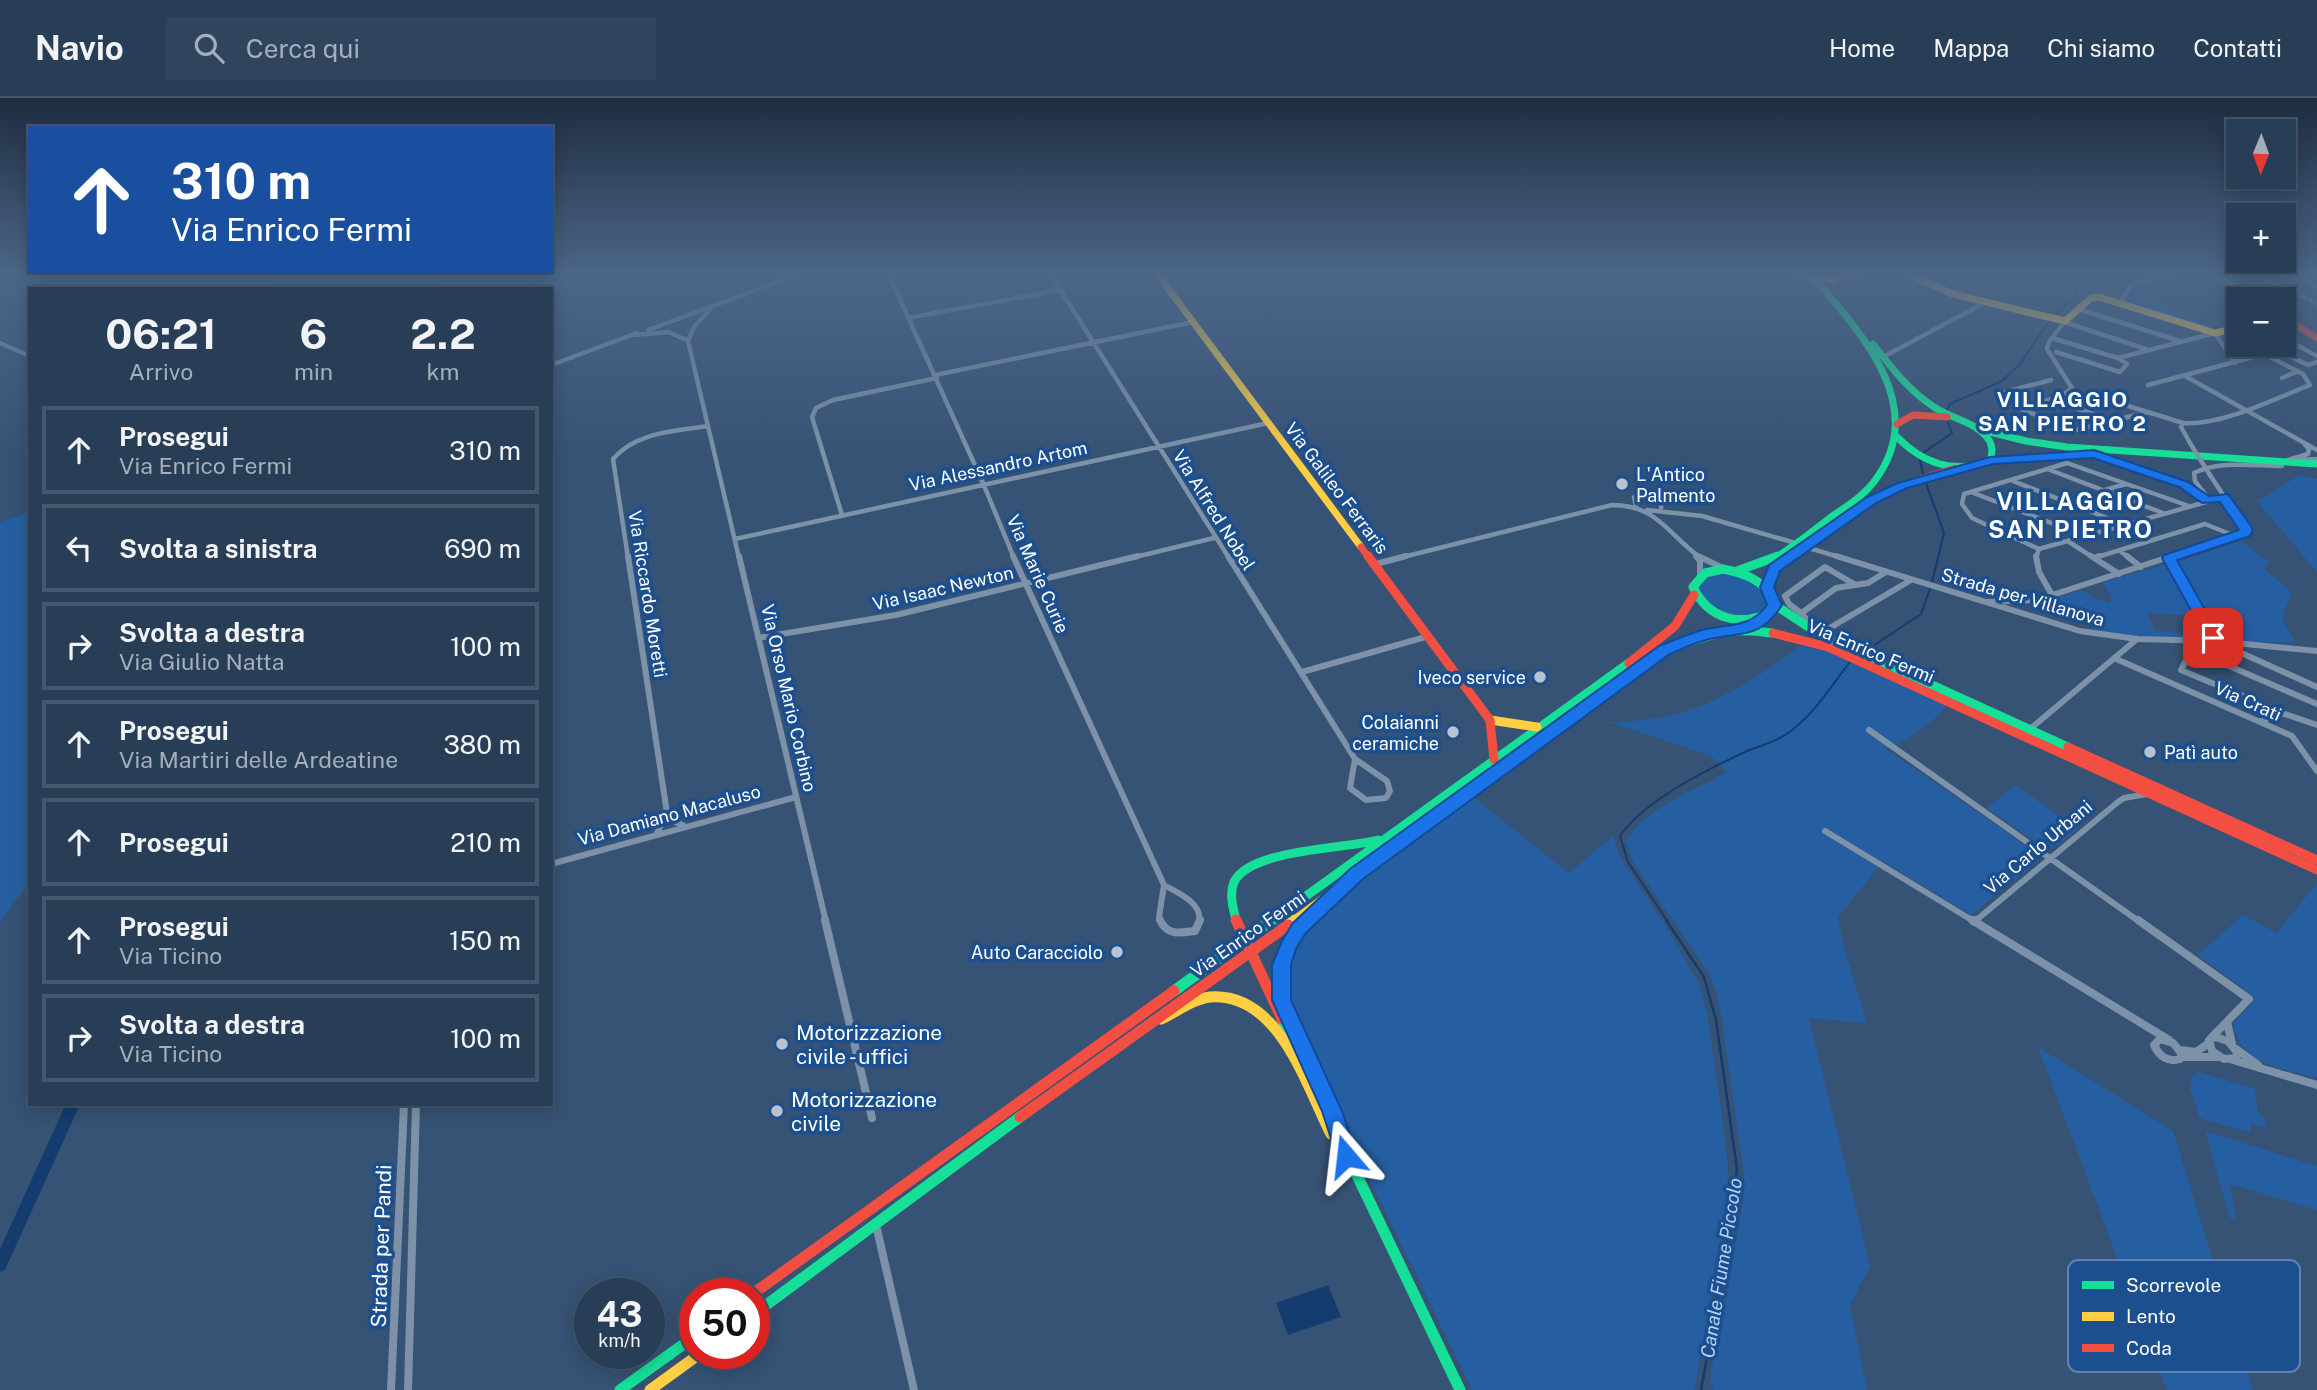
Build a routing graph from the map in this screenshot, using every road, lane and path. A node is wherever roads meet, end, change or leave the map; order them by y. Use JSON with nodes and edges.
{"nodes":[{"id":1,"x":626,"y":335,"type":"edge"},
{"id":2,"x":634,"y":335,"type":"edge"},
{"id":3,"x":680,"y":335,"type":"edge"},
{"id":4,"x":690,"y":335,"type":"edge"},
{"id":5,"x":916,"y":335,"type":"edge"},
{"id":6,"x":1090,"y":335,"type":"edge"},
{"id":7,"x":1128,"y":335,"type":"edge"},
{"id":8,"x":1204,"y":335,"type":"edge"},
{"id":9,"x":1861,"y":335,"type":"edge"},
{"id":10,"x":1866,"y":335,"type":"edge"},
{"id":11,"x":1923,"y":335,"type":"edge"},
{"id":12,"x":2054,"y":335,"type":"edge"},
{"id":13,"x":2106,"y":335,"type":"edge"},
{"id":14,"x":2163,"y":335,"type":"edge"},
{"id":15,"x":2205,"y":335,"type":"edge"},
{"id":16,"x":2217,"y":335,"type":"edge"},
{"id":17,"x":2052,"y":338,"type":"junction"},
{"id":18,"x":688,"y":341,"type":"junction"},
{"id":19,"x":2181,"y":341,"type":"junction"},
{"id":20,"x":1095,"y":342,"type":"junction"},
{"id":21,"x":0,"y":343,"type":"edge"},
{"id":22,"x":2296,"y":345,"type":"edge"},
{"id":23,"x":2148,"y":350,"type":"junction"},
{"id":24,"x":2056,"y":352,"type":"dead end"},
{"id":25,"x":28,"y":355,"type":"edge"},
{"id":26,"x":1883,"y":357,"type":"junction"},
{"id":27,"x":2257,"y":357,"type":"edge"},
{"id":28,"x":2270,"y":357,"type":"edge"},
{"id":29,"x":2291,"y":357,"type":"edge"},
{"id":30,"x":2118,"y":358,"type":"junction"},
{"id":31,"x":2317,"y":359,"type":"edge"},
{"id":32,"x":553,"y":362,"type":"edge"},
{"id":33,"x":553,"y":362,"type":"edge"},
{"id":34,"x":2235,"y":363,"type":"junction"},
{"id":35,"x":2298,"y":371,"type":"junction"},
{"id":36,"x":2185,"y":376,"type":"junction"},
{"id":37,"x":936,"y":377,"type":"junction"},
{"id":38,"x":2281,"y":378,"type":"dead end"},
{"id":39,"x":2051,"y":380,"type":"dead end"},
{"id":40,"x":2148,"y":385,"type":"dead end"},
{"id":41,"x":2096,"y":396,"type":"dead end"},
{"id":42,"x":2057,"y":402,"type":"dead end"},
{"id":43,"x":2023,"y":408,"type":"junction"},
{"id":44,"x":2244,"y":410,"type":"junction"},
{"id":45,"x":2150,"y":411,"type":"junction"},
{"id":46,"x":1955,"y":419,"type":"junction"},
{"id":47,"x":2111,"y":420,"type":"junction"},
{"id":48,"x":1268,"y":423,"type":"junction"},
{"id":49,"x":2183,"y":423,"type":"junction"},
{"id":50,"x":1897,"y":425,"type":"junction"},
{"id":51,"x":708,"y":426,"type":"junction"},
{"id":52,"x":1977,"y":429,"type":"junction"},
{"id":53,"x":1896,"y":436,"type":"junction"},
{"id":54,"x":2301,"y":441,"type":"junction"},
{"id":55,"x":1157,"y":446,"type":"junction"},
{"id":56,"x":2317,"y":447,"type":"edge"},
{"id":57,"x":2094,"y":454,"type":"junction"},
{"id":58,"x":2294,"y":459,"type":"junction"},
{"id":59,"x":1990,"y":460,"type":"junction"},
{"id":60,"x":2278,"y":464,"type":"junction"},
{"id":61,"x":2317,"y":465,"type":"edge"},
{"id":62,"x":1957,"y":468,"type":"junction"},
{"id":63,"x":2050,"y":470,"type":"junction"},
{"id":64,"x":2012,"y":481,"type":"junction"},
{"id":65,"x":983,"y":483,"type":"junction"},
{"id":66,"x":2127,"y":484,"type":"junction"},
{"id":67,"x":2105,"y":490,"type":"junction"},
{"id":68,"x":1970,"y":492,"type":"junction"},
{"id":69,"x":2224,"y":497,"type":"junction"},
{"id":70,"x":2210,"y":500,"type":"junction"},
{"id":71,"x":1636,"y":506,"type":"junction"},
{"id":72,"x":2189,"y":506,"type":"junction"},
{"id":73,"x":1661,"y":508,"type":"junction"},
{"id":74,"x":1647,"y":510,"type":"junction"},
{"id":75,"x":2165,"y":513,"type":"junction"},
{"id":76,"x":842,"y":515,"type":"junction"},
{"id":77,"x":2125,"y":525,"type":"junction"},
{"id":78,"x":2235,"y":536,"type":"junction"},
{"id":79,"x":2087,"y":537,"type":"junction"},
{"id":80,"x":1214,"y":538,"type":"junction"},
{"id":81,"x":735,"y":539,"type":"junction"},
{"id":82,"x":1792,"y":542,"type":"dead end"},
{"id":83,"x":2068,"y":542,"type":"junction"},
{"id":84,"x":1810,"y":548,"type":"dead end"},
{"id":85,"x":2039,"y":549,"type":"junction"},
{"id":86,"x":2120,"y":551,"type":"junction"},
{"id":87,"x":1695,"y":554,"type":"junction"},
{"id":88,"x":2094,"y":558,"type":"junction"},
{"id":89,"x":2169,"y":558,"type":"junction"},
{"id":90,"x":1376,"y":564,"type":"junction"},
{"id":91,"x":2141,"y":567,"type":"junction"},
{"id":92,"x":1726,"y":569,"type":"junction"},
{"id":93,"x":1737,"y":571,"type":"junction"},
{"id":94,"x":1886,"y":572,"type":"junction"},
{"id":95,"x":2119,"y":574,"type":"junction"},
{"id":96,"x":1700,"y":575,"type":"junction"},
{"id":97,"x":1911,"y":580,"type":"junction"},
{"id":98,"x":1024,"y":583,"type":"junction"},
{"id":99,"x":1856,"y":585,"type":"junction"},
{"id":100,"x":1767,"y":587,"type":"junction"},
{"id":101,"x":1694,"y":595,"type":"junction"},
{"id":102,"x":2052,"y":595,"type":"junction"},
{"id":103,"x":1982,"y":602,"type":"junction"},
{"id":104,"x":1775,"y":605,"type":"junction"},
{"id":105,"x":1802,"y":614,"type":"junction"},
{"id":106,"x":1731,"y":621,"type":"junction"},
{"id":107,"x":1756,"y":621,"type":"junction"},
{"id":108,"x":1748,"y":629,"type":"junction"},
{"id":109,"x":1429,"y":636,"type":"junction"},
{"id":110,"x":758,"y":638,"type":"junction"},
{"id":111,"x":2137,"y":639,"type":"junction"},
{"id":112,"x":2215,"y":641,"type":"junction"},
{"id":113,"x":2228,"y":648,"type":"junction"},
{"id":114,"x":2317,"y":651,"type":"edge"},
{"id":115,"x":2189,"y":655,"type":"dead end"},
{"id":116,"x":2114,"y":659,"type":"junction"},
{"id":117,"x":1302,"y":671,"type":"junction"},
{"id":118,"x":2289,"y":675,"type":"junction"},
{"id":119,"x":2317,"y":687,"type":"edge"},
{"id":120,"x":2284,"y":690,"type":"junction"},
{"id":121,"x":2317,"y":704,"type":"edge"},
{"id":122,"x":2281,"y":712,"type":"junction"},
{"id":123,"x":1490,"y":720,"type":"junction"},
{"id":124,"x":2261,"y":721,"type":"junction"},
{"id":125,"x":2317,"y":725,"type":"edge"},
{"id":126,"x":1538,"y":727,"type":"junction"},
{"id":127,"x":2030,"y":729,"type":"junction"},
{"id":128,"x":1870,"y":730,"type":"dead end"},
{"id":129,"x":1494,"y":759,"type":"junction"},
{"id":130,"x":1355,"y":760,"type":"junction"},
{"id":131,"x":2317,"y":771,"type":"edge"},
{"id":132,"x":2115,"y":778,"type":"junction"},
{"id":133,"x":2151,"y":794,"type":"junction"},
{"id":134,"x":796,"y":797,"type":"junction"},
{"id":135,"x":2124,"y":798,"type":"junction"},
{"id":136,"x":667,"y":813,"type":"junction"},
{"id":137,"x":686,"y":827,"type":"junction"},
{"id":138,"x":1825,"y":831,"type":"dead end"},
{"id":139,"x":656,"y":835,"type":"junction"},
{"id":140,"x":1387,"y":837,"type":"junction"},
{"id":141,"x":2049,"y":857,"type":"junction"},
{"id":142,"x":2317,"y":860,"type":"edge"},
{"id":143,"x":553,"y":863,"type":"edge"},
{"id":144,"x":2317,"y":870,"type":"edge"},
{"id":145,"x":1164,"y":884,"type":"junction"},
{"id":146,"x":1342,"y":886,"type":"junction"},
{"id":147,"x":1974,"y":922,"type":"junction"},
{"id":148,"x":2227,"y":1022,"type":"junction"},
{"id":149,"x":2144,"y":1026,"type":"junction"},
{"id":150,"x":1140,"y":1029,"type":"junction"},
{"id":151,"x":2169,"y":1040,"type":"junction"},
{"id":152,"x":2210,"y":1041,"type":"junction"},
{"id":153,"x":2154,"y":1042,"type":"junction"},
{"id":154,"x":2234,"y":1046,"type":"junction"},
{"id":155,"x":2181,"y":1053,"type":"junction"},
{"id":156,"x":2220,"y":1057,"type":"junction"},
{"id":157,"x":2233,"y":1060,"type":"junction"},
{"id":158,"x":2263,"y":1069,"type":"junction"},
{"id":159,"x":2317,"y":1084,"type":"edge"},
{"id":160,"x":404,"y":1106,"type":"edge"},
{"id":161,"x":416,"y":1106,"type":"edge"},
{"id":162,"x":872,"y":1118,"type":"dead end"},
{"id":163,"x":1346,"y":1156,"type":"junction"},
{"id":164,"x":876,"y":1224,"type":"junction"},
{"id":165,"x":770,"y":1281,"type":"edge"},
{"id":166,"x":770,"y":1302,"type":"edge"},
{"id":167,"x":679,"y":1348,"type":"edge"},
{"id":168,"x":679,"y":1369,"type":"edge"},
{"id":169,"x":1452,"y":1374,"type":"junction"},
{"id":170,"x":391,"y":1390,"type":"edge"},
{"id":171,"x":408,"y":1390,"type":"edge"},
{"id":172,"x":620,"y":1390,"type":"edge"},
{"id":173,"x":650,"y":1390,"type":"edge"},
{"id":174,"x":914,"y":1390,"type":"edge"},
{"id":175,"x":1454,"y":1390,"type":"edge"},
{"id":176,"x":1460,"y":1390,"type":"edge"}],
"edges":[{"from":1,"to":32,"type":"street"},
{"from":2,"to":33,"type":"street"},
{"from":3,"to":18,"type":"street"},
{"from":4,"to":18,"type":"street"},
{"from":5,"to":37,"type":"street","name":"Via Marie Curie"},
{"from":6,"to":20,"type":"street","name":"Via Alfred Nobel"},
{"from":7,"to":20,"type":"street"},
{"from":8,"to":48,"type":"street","name":"Via Galileo Ferraris"},
{"from":9,"to":50,"type":"street"},
{"from":10,"to":26,"type":"street"},
{"from":11,"to":26,"type":"street"},
{"from":12,"to":17,"type":"street"},
{"from":13,"to":23,"type":"street"},
{"from":14,"to":19,"type":"street"},
{"from":15,"to":19,"type":"street"},
{"from":16,"to":34,"type":"street"},
{"from":17,"to":30,"type":"street"},
{"from":17,"to":43,"type":"street"},
{"from":18,"to":51,"type":"street","name":"Via Orso Mario Corbino"},
{"from":19,"to":23,"type":"street"},
{"from":20,"to":37,"type":"street"},
{"from":20,"to":55,"type":"street","name":"Via Alfred Nobel"},
{"from":21,"to":25,"type":"street"},
{"from":22,"to":31,"type":"street"},
{"from":23,"to":30,"type":"street"},
{"from":24,"to":30,"type":"street"},
{"from":26,"to":46,"type":"street"},
{"from":27,"to":34,"type":"street"},
{"from":28,"to":35,"type":"street"},
{"from":29,"to":31,"type":"street"},
{"from":34,"to":36,"type":"street"},
{"from":35,"to":38,"type":"street"},
{"from":35,"to":44,"type":"street"},
{"from":36,"to":40,"type":"street"},
{"from":36,"to":44,"type":"street"},
{"from":37,"to":65,"type":"street","name":"Via Marie Curie"},
{"from":37,"to":76,"type":"street"},
{"from":39,"to":43,"type":"street"},
{"from":41,"to":45,"type":"street"},
{"from":42,"to":47,"type":"street"},
{"from":43,"to":47,"type":"street"},
{"from":44,"to":49,"type":"street"},
{"from":44,"to":54,"type":"street"},
{"from":45,"to":47,"type":"street"},
{"from":45,"to":49,"type":"street"},
{"from":46,"to":50,"type":"street"},
{"from":46,"to":52,"type":"street"},
{"from":48,"to":55,"type":"street","name":"Via Alessandro Artom"},
{"from":48,"to":90,"type":"street","name":"Via Galileo Ferraris"},
{"from":49,"to":69,"type":"street","bridge":true},
{"from":50,"to":53,"type":"street"},
{"from":51,"to":81,"type":"street","name":"Via Orso Mario Corbino"},
{"from":51,"to":136,"type":"street","name":"Via Riccardo Moretti"},
{"from":52,"to":59,"type":"street"},
{"from":52,"to":60,"type":"street"},
{"from":53,"to":62,"type":"street"},
{"from":53,"to":93,"type":"street"},
{"from":54,"to":56,"type":"street"},
{"from":54,"to":58,"type":"street"},
{"from":55,"to":65,"type":"street","name":"Via Alessandro Artom"},
{"from":55,"to":80,"type":"street","name":"Via Alfred Nobel"},
{"from":57,"to":59,"type":"street"},
{"from":57,"to":60,"type":"street"},
{"from":57,"to":70,"type":"street"},
{"from":58,"to":60,"type":"street"},
{"from":58,"to":61,"type":"street"},
{"from":59,"to":62,"type":"street"},
{"from":60,"to":61,"type":"street"},
{"from":60,"to":70,"type":"street"},
{"from":62,"to":100,"type":"street"},
{"from":63,"to":64,"type":"street"},
{"from":63,"to":66,"type":"street"},
{"from":63,"to":67,"type":"street"},
{"from":64,"to":68,"type":"street"},
{"from":64,"to":77,"type":"street"},
{"from":65,"to":76,"type":"street","name":"Via Alessandro Artom"},
{"from":65,"to":98,"type":"street","name":"Via Marie Curie"},
{"from":66,"to":67,"type":"street"},
{"from":66,"to":72,"type":"street"},
{"from":67,"to":75,"type":"street"},
{"from":68,"to":79,"type":"street"},
{"from":68,"to":85,"type":"street"},
{"from":69,"to":70,"type":"street"},
{"from":69,"to":78,"type":"street"},
{"from":70,"to":72,"type":"street"},
{"from":71,"to":73,"type":"street"},
{"from":71,"to":74,"type":"street"},
{"from":71,"to":90,"type":"street"},
{"from":72,"to":75,"type":"street"},
{"from":73,"to":74,"type":"street"},
{"from":73,"to":82,"type":"street"},
{"from":74,"to":87,"type":"street"},
{"from":75,"to":77,"type":"street"},
{"from":76,"to":81,"type":"street","name":"Via Alessandro Artom"},
{"from":77,"to":79,"type":"street"},
{"from":78,"to":86,"type":"street"},
{"from":78,"to":89,"type":"street"},
{"from":79,"to":83,"type":"street"},
{"from":80,"to":98,"type":"street","name":"Via Isaac Newton"},
{"from":80,"to":117,"type":"street","name":"Via Alfred Nobel"},
{"from":81,"to":110,"type":"street","name":"Via Orso Mario Corbino"},
{"from":83,"to":85,"type":"street"},
{"from":83,"to":88,"type":"street"},
{"from":84,"to":94,"type":"street","name":"Strada per Villanova"},
{"from":85,"to":102,"type":"street"},
{"from":86,"to":88,"type":"street"},
{"from":86,"to":91,"type":"street"},
{"from":87,"to":92,"type":"street"},
{"from":87,"to":96,"type":"street"},
{"from":88,"to":95,"type":"street"},
{"from":89,"to":91,"type":"street"},
{"from":89,"to":112,"type":"street"},
{"from":90,"to":109,"type":"street","name":"Via Galileo Ferraris"},
{"from":91,"to":95,"type":"street"},
{"from":92,"to":93,"type":"street"},
{"from":92,"to":96,"type":"street"},
{"from":93,"to":100,"type":"street"},
{"from":94,"to":97,"type":"street","name":"Strada per Villanova"},
{"from":94,"to":99,"type":"street"},
{"from":95,"to":102,"type":"street"},
{"from":96,"to":101,"type":"street"},
{"from":97,"to":103,"type":"street","name":"Strada per Villanova"},
{"from":97,"to":105,"type":"street"},
{"from":98,"to":110,"type":"street","name":"Via Isaac Newton"},
{"from":98,"to":145,"type":"street","name":"Via Marie Curie"},
{"from":99,"to":105,"type":"street"},
{"from":99,"to":105,"type":"street"},
{"from":100,"to":104,"type":"street"},
{"from":101,"to":106,"type":"street"},
{"from":101,"to":126,"type":"street","name":"Via Enrico Fermi"},
{"from":102,"to":103,"type":"street"},
{"from":103,"to":111,"type":"street","name":"Strada per Villanova"},
{"from":104,"to":107,"type":"street"},
{"from":104,"to":127,"type":"street","name":"Via Enrico Fermi"},
{"from":106,"to":107,"type":"street"},
{"from":106,"to":108,"type":"street"},
{"from":107,"to":108,"type":"street"},
{"from":108,"to":132,"type":"street","name":"Via Enrico Fermi"},
{"from":108,"to":146,"type":"street","name":"Via Enrico Fermi"},
{"from":109,"to":117,"type":"street"},
{"from":109,"to":123,"type":"street","name":"Via Galileo Ferraris"},
{"from":110,"to":134,"type":"street","name":"Via Orso Mario Corbino"},
{"from":111,"to":112,"type":"street","name":"Strada per Villanova"},
{"from":111,"to":116,"type":"street"},
{"from":112,"to":113,"type":"street"},
{"from":112,"to":114,"type":"street","name":"Strada per Villanova"},
{"from":113,"to":118,"type":"street"},
{"from":113,"to":120,"type":"street"},
{"from":115,"to":122,"type":"street"},
{"from":116,"to":124,"type":"street","name":"Via Crati"},
{"from":116,"to":127,"type":"street"},
{"from":117,"to":130,"type":"street","name":"Via Alfred Nobel"},
{"from":118,"to":119,"type":"street"},
{"from":118,"to":120,"type":"street"},
{"from":120,"to":121,"type":"street"},
{"from":122,"to":124,"type":"street"},
{"from":122,"to":125,"type":"street"},
{"from":123,"to":126,"type":"street"},
{"from":123,"to":129,"type":"street"},
{"from":124,"to":131,"type":"street","name":"Via Crati"},
{"from":126,"to":129,"type":"street","name":"Via Enrico Fermi"},
{"from":127,"to":142,"type":"street","name":"Via Enrico Fermi"},
{"from":128,"to":141,"type":"street"},
{"from":129,"to":140,"type":"street","name":"Via Enrico Fermi"},
{"from":130,"to":130,"type":"street","name":"Via Alfred Nobel"},
{"from":132,"to":133,"type":"street","name":"Via Enrico Fermi"},
{"from":132,"to":135,"type":"street"},
{"from":133,"to":135,"type":"street","name":"Via Carlo Urbani"},
{"from":133,"to":144,"type":"street","name":"Via Enrico Fermi"},
{"from":134,"to":137,"type":"street","name":"Via Damiano Macaluso"},
{"from":134,"to":162,"type":"street","name":"Via Orso Mario Corbino"},
{"from":135,"to":141,"type":"street","name":"Via Carlo Urbani"},
{"from":136,"to":137,"type":"street"},
{"from":136,"to":139,"type":"street"},
{"from":137,"to":139,"type":"street","name":"Via Damiano Macaluso"},
{"from":138,"to":147,"type":"street"},
{"from":139,"to":143,"type":"street","name":"Via Damiano Macaluso"},
{"from":140,"to":163,"type":"street","bridge":true},
{"from":140,"to":165,"type":"street","name":"Via Enrico Fermi"},
{"from":141,"to":147,"type":"street","name":"Via Carlo Urbani"},
{"from":141,"to":148,"type":"street"},
{"from":145,"to":145,"type":"street"},
{"from":146,"to":150,"type":"street","name":"Via Enrico Fermi"},
{"from":146,"to":163,"type":"street"},
{"from":147,"to":149,"type":"street"},
{"from":148,"to":152,"type":"street"},
{"from":148,"to":154,"type":"street"},
{"from":149,"to":151,"type":"street"},
{"from":149,"to":153,"type":"street"},
{"from":150,"to":163,"type":"street"},
{"from":150,"to":164,"type":"street","name":"Via Enrico Fermi"},
{"from":151,"to":153,"type":"street"},
{"from":151,"to":155,"type":"street"},
{"from":152,"to":154,"type":"street"},
{"from":152,"to":155,"type":"street"},
{"from":152,"to":156,"type":"street"},
{"from":153,"to":155,"type":"street"},
{"from":154,"to":157,"type":"street"},
{"from":154,"to":158,"type":"street"},
{"from":155,"to":156,"type":"street"},
{"from":156,"to":157,"type":"street"},
{"from":157,"to":158,"type":"street"},
{"from":158,"to":159,"type":"street"},
{"from":160,"to":170,"type":"street","name":"Strada per Pandi"},
{"from":161,"to":171,"type":"street","name":"Strada per Pandi"},
{"from":163,"to":169,"type":"street"},
{"from":164,"to":166,"type":"street","name":"Via Enrico Fermi"},
{"from":164,"to":174,"type":"street"},
{"from":167,"to":172,"type":"street"},
{"from":168,"to":173,"type":"street"},
{"from":169,"to":175,"type":"street"},
{"from":169,"to":176,"type":"street"}]}
